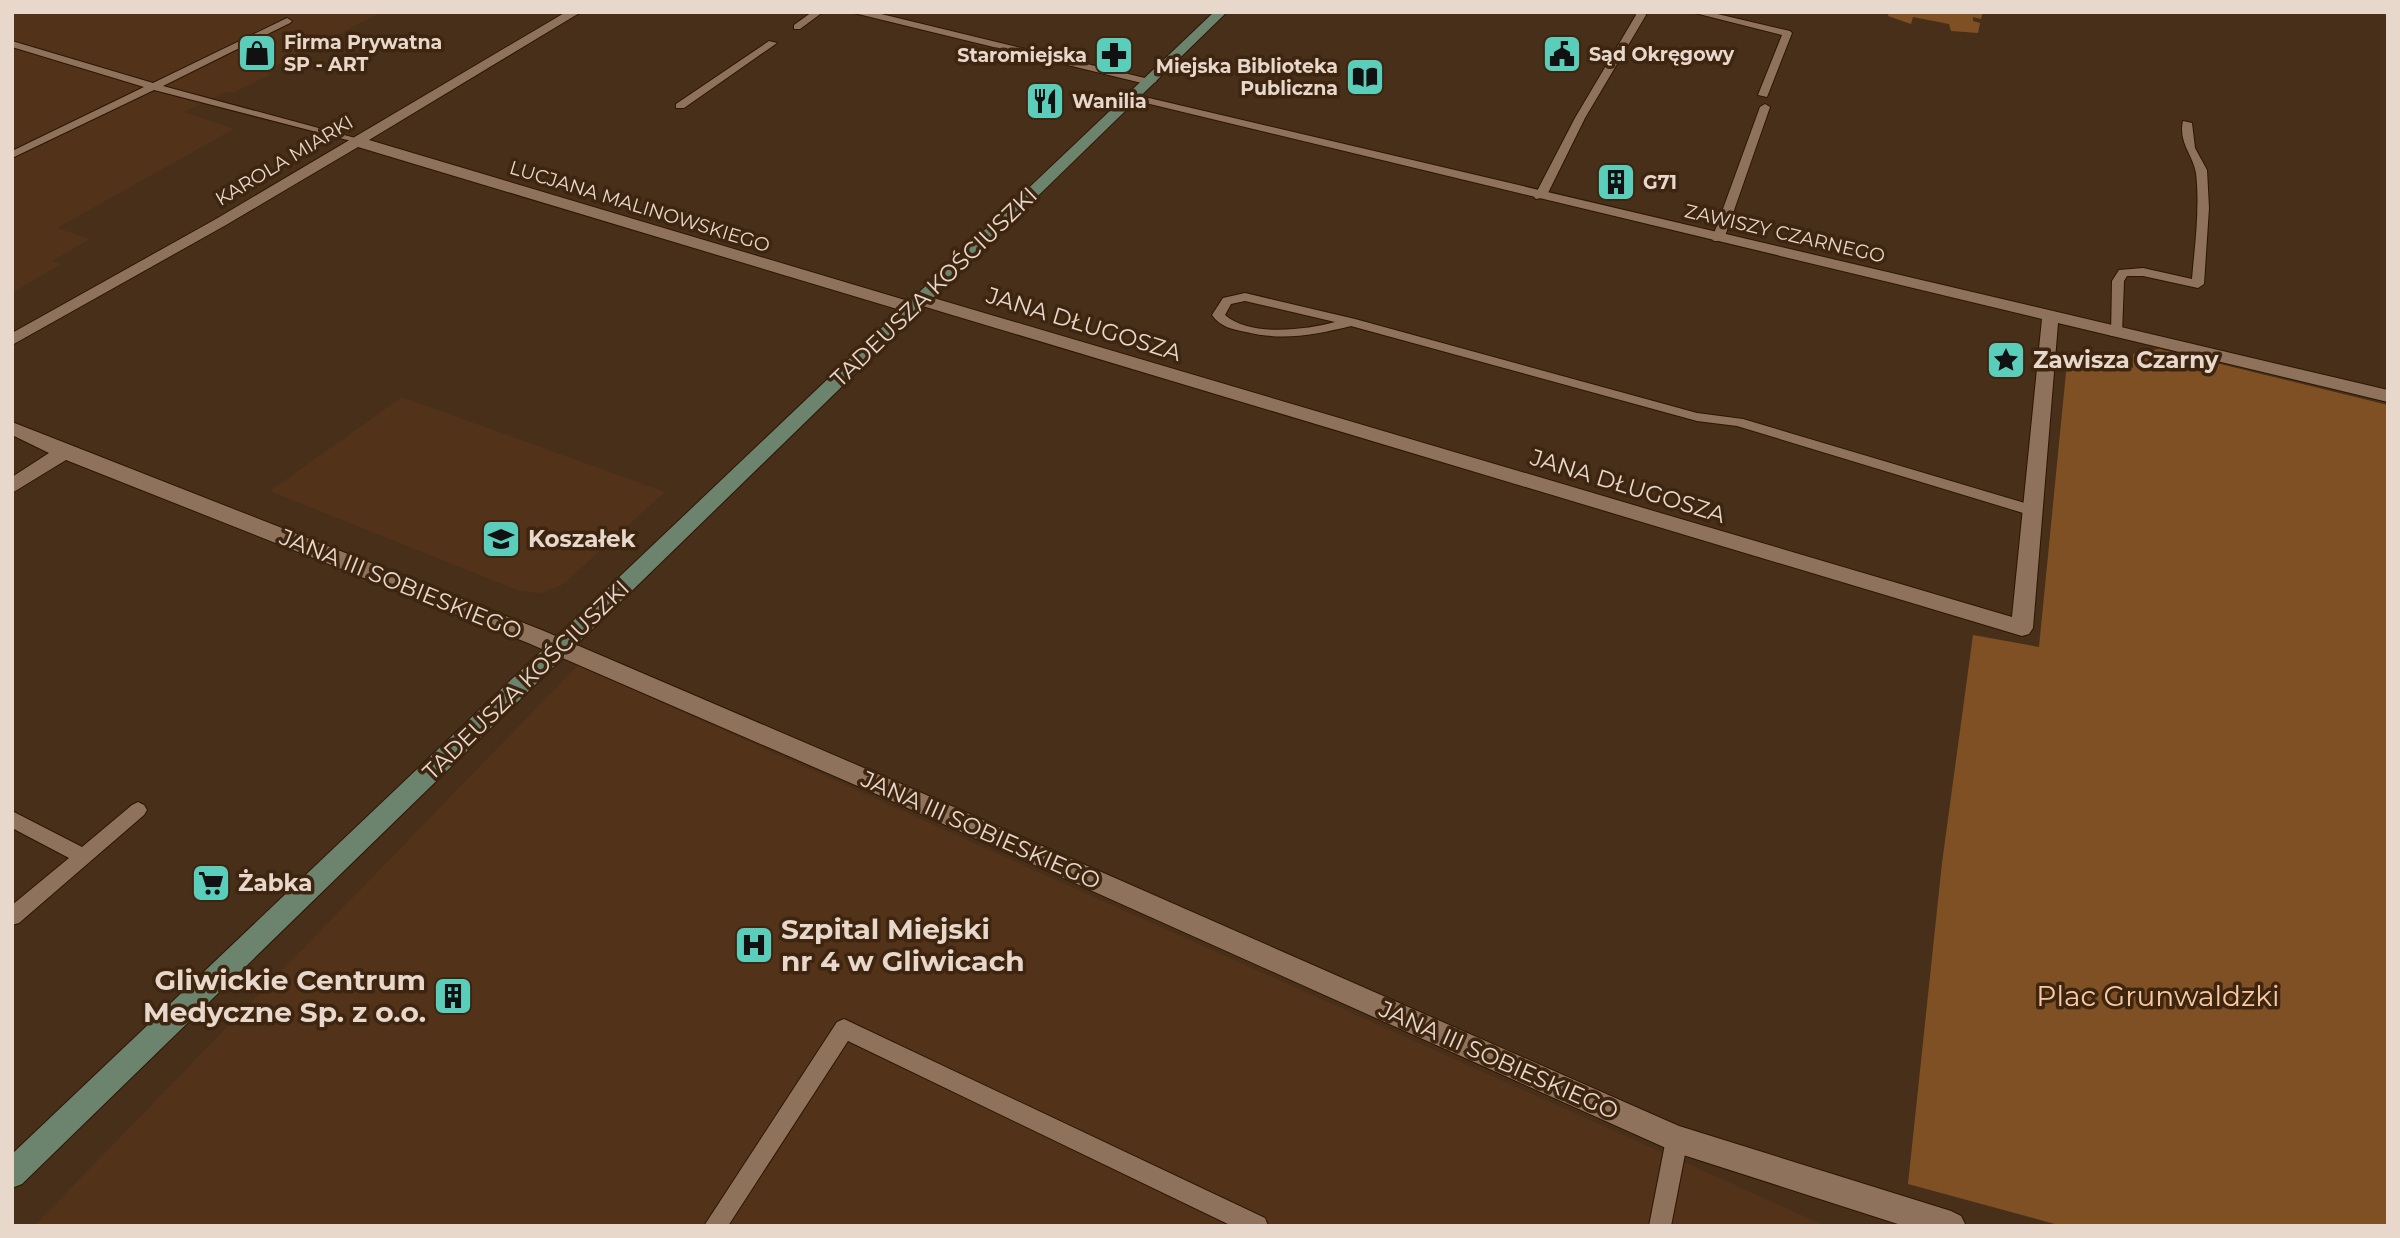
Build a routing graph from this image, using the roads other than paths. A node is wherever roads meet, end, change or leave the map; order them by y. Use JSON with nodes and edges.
{"nodes":[{"id":1,"x":575,"y":12,"type":"edge"},
{"id":2,"x":818,"y":12,"type":"edge"},
{"id":3,"x":856,"y":12,"type":"edge"},
{"id":4,"x":1221,"y":12,"type":"edge"},
{"id":5,"x":1639,"y":12,"type":"edge"},
{"id":6,"x":1696,"y":12,"type":"edge"},
{"id":7,"x":1737,"y":17,"type":"edge"},
{"id":8,"x":287,"y":21,"type":"dead end"},
{"id":9,"x":797,"y":27,"type":"dead end"},
{"id":10,"x":772,"y":43,"type":"dead end"},
{"id":11,"x":12,"y":44,"type":"edge"},
{"id":12,"x":1150,"y":81,"type":"junction"},
{"id":13,"x":153,"y":85,"type":"junction"},
{"id":14,"x":1132,"y":98,"type":"junction"},
{"id":15,"x":680,"y":106,"type":"dead end"},
{"id":16,"x":2187,"y":123,"type":"dead end"},
{"id":17,"x":355,"y":141,"type":"junction"},
{"id":18,"x":12,"y":155,"type":"edge"},
{"id":19,"x":1540,"y":197,"type":"junction"},
{"id":20,"x":1717,"y":239,"type":"junction"},
{"id":21,"x":917,"y":304,"type":"junction"},
{"id":22,"x":2050,"y":319,"type":"junction"},
{"id":23,"x":1352,"y":322,"type":"junction"},
{"id":24,"x":2116,"y":333,"type":"junction"},
{"id":25,"x":12,"y":340,"type":"edge"},
{"id":26,"x":2388,"y":397,"type":"edge"},
{"id":27,"x":12,"y":428,"type":"edge"},
{"id":28,"x":64,"y":452,"type":"junction"},
{"id":29,"x":12,"y":486,"type":"edge"},
{"id":30,"x":2033,"y":511,"type":"junction"},
{"id":31,"x":560,"y":647,"type":"junction"},
{"id":32,"x":138,"y":810,"type":"dead end"},
{"id":33,"x":12,"y":819,"type":"edge"},
{"id":34,"x":83,"y":856,"type":"junction"},
{"id":35,"x":12,"y":917,"type":"edge"},
{"id":36,"x":1678,"y":1139,"type":"junction"},
{"id":37,"x":12,"y":1174,"type":"edge"},
{"id":38,"x":715,"y":1226,"type":"edge"},
{"id":39,"x":1257,"y":1226,"type":"edge"},
{"id":40,"x":1660,"y":1226,"type":"edge"},
{"id":41,"x":1951,"y":1226,"type":"edge"}],
"edges":[{"from":1,"to":17,"type":"street","name":"KAROLA MIARKI"},
{"from":2,"to":9,"type":"lane"},
{"from":3,"to":12,"type":"street"},
{"from":4,"to":12,"type":"street","name":"TADEUSZA KOŚCIUSZKI"},
{"from":5,"to":19,"type":"lane"},
{"from":6,"to":7,"type":"lane"},
{"from":7,"to":20,"type":"lane"},
{"from":8,"to":13,"type":"lane"},
{"from":10,"to":15,"type":"lane"},
{"from":11,"to":13,"type":"lane"},
{"from":12,"to":14,"type":"street","name":"TADEUSZA KOŚCIUSZKI"},
{"from":13,"to":17,"type":"lane"},
{"from":13,"to":18,"type":"lane"},
{"from":14,"to":19,"type":"street","name":"ZAWISZY CZARNEGO"},
{"from":14,"to":21,"type":"street","name":"TADEUSZA KOŚCIUSZKI"},
{"from":16,"to":24,"type":"lane"},
{"from":17,"to":21,"type":"street","name":"LUCJANA MALINOWSKIEGO"},
{"from":17,"to":25,"type":"street","name":"KAROLA MIARKI"},
{"from":19,"to":20,"type":"street","name":"ZAWISZY CZARNEGO"},
{"from":20,"to":22,"type":"street","name":"ZAWISZY CZARNEGO"},
{"from":21,"to":30,"type":"street","name":"JANA DŁUGOSZA"},
{"from":21,"to":31,"type":"street","name":"TADEUSZA KOŚCIUSZKI"},
{"from":22,"to":24,"type":"street","name":"ZAWISZY CZARNEGO"},
{"from":22,"to":30,"type":"street","name":"JANA DŁUGOSZA"},
{"from":23,"to":23,"type":"lane"},
{"from":23,"to":30,"type":"lane"},
{"from":24,"to":26,"type":"street","name":"ZAWISZY CZARNEGO"},
{"from":27,"to":28,"type":"street","name":"JANA III SOBIESKIEGO"},
{"from":28,"to":29,"type":"street"},
{"from":28,"to":31,"type":"street","name":"JANA III SOBIESKIEGO"},
{"from":31,"to":36,"type":"street","name":"JANA III SOBIESKIEGO"},
{"from":31,"to":37,"type":"street","name":"TADEUSZA KOŚCIUSZKI"},
{"from":32,"to":34,"type":"lane"},
{"from":33,"to":34,"type":"lane"},
{"from":34,"to":35,"type":"lane"},
{"from":36,"to":40,"type":"lane"},
{"from":36,"to":41,"type":"street","name":"JANA III SOBIESKIEGO"},
{"from":38,"to":39,"type":"lane"}]}
